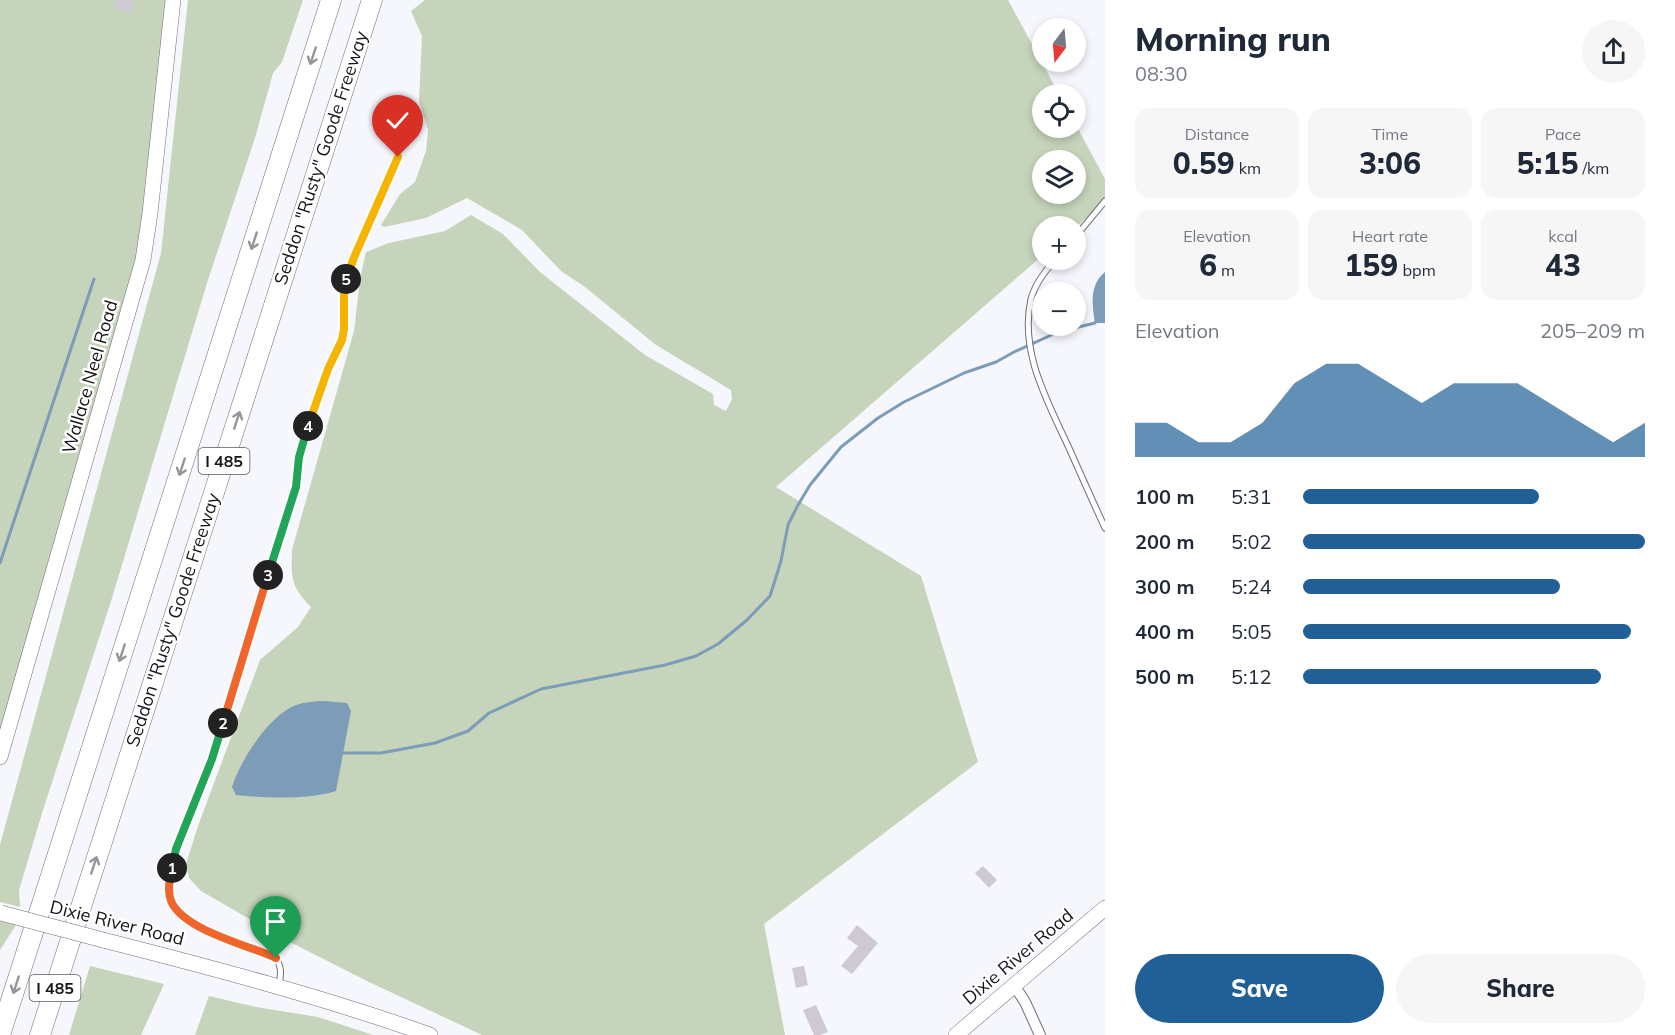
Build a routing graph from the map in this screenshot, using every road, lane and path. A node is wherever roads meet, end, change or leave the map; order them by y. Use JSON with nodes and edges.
{"nodes":[{"id":1,"x":173,"y":0,"type":"edge"},
{"id":2,"x":331,"y":0,"type":"edge"},
{"id":3,"x":372,"y":0,"type":"edge"},
{"id":4,"x":398,"y":157,"type":"dead end"},
{"id":5,"x":1105,"y":201,"type":"edge"},
{"id":6,"x":1086,"y":224,"type":"edge"},
{"id":7,"x":1048,"y":270,"type":"edge"},
{"id":8,"x":1105,"y":528,"type":"edge"},
{"id":9,"x":0,"y":757,"type":"edge"},
{"id":10,"x":1105,"y":908,"type":"edge"},
{"id":11,"x":1,"y":913,"type":"edge"},
{"id":12,"x":1014,"y":985,"type":"junction"},
{"id":13,"x":279,"y":986,"type":"junction"},
{"id":14,"x":0,"y":1035,"type":"edge"},
{"id":15,"x":40,"y":1035,"type":"edge"},
{"id":16,"x":430,"y":1035,"type":"edge"},
{"id":17,"x":956,"y":1035,"type":"edge"},
{"id":18,"x":1040,"y":1035,"type":"edge"}],
"edges":[{"from":1,"to":9,"type":"street","name":"Wallace Neel Road"},
{"from":2,"to":14,"type":"highway","name":"Seddon \"Rusty\" Goode Freeway","number":"I 485","one_way":true},
{"from":15,"to":3,"type":"highway","name":"Seddon \"Rusty\" Goode Freeway","number":"I 485","one_way":true},
{"from":4,"to":13,"type":"lane"},
{"from":5,"to":6,"type":"lane"},
{"from":7,"to":8,"type":"lane"},
{"from":10,"to":12,"type":"street","name":"Dixie River Road"},
{"from":11,"to":13,"type":"street","name":"Dixie River Road","bridge":true},
{"from":12,"to":17,"type":"street","name":"Dixie River Road"},
{"from":12,"to":18,"type":"street"},
{"from":13,"to":16,"type":"street","name":"Dixie River Road"}]}
